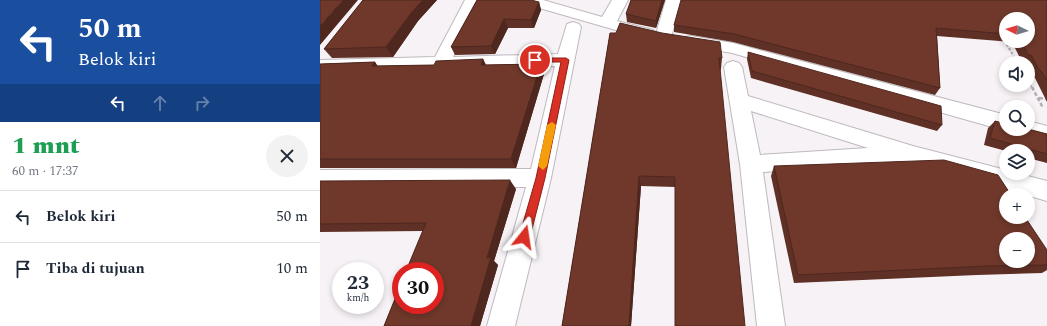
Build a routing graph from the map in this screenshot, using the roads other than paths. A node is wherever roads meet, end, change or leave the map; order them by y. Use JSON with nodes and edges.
{"nodes":[{"id":1,"x":473,"y":0,"type":"edge"},
{"id":2,"x":527,"y":0,"type":"edge"},
{"id":3,"x":620,"y":0,"type":"edge"},
{"id":4,"x":674,"y":0,"type":"edge"},
{"id":5,"x":607,"y":24,"type":"junction"},
{"id":6,"x":573,"y":27,"type":"dead end"},
{"id":7,"x":663,"y":37,"type":"junction"},
{"id":8,"x":322,"y":59,"type":"edge"},
{"id":9,"x":566,"y":60,"type":"junction"},
{"id":10,"x":442,"y":62,"type":"junction"},
{"id":11,"x":734,"y":67,"type":"dead end"},
{"id":12,"x":738,"y":100,"type":"junction"},
{"id":13,"x":999,"y":121,"type":"edge"},
{"id":14,"x":1035,"y":131,"type":"edge"},
{"id":15,"x":1047,"y":134,"type":"edge"},
{"id":16,"x":914,"y":154,"type":"junction"},
{"id":17,"x":751,"y":164,"type":"junction"},
{"id":18,"x":540,"y":178,"type":"junction"},
{"id":19,"x":320,"y":179,"type":"edge"},
{"id":20,"x":1047,"y":191,"type":"edge"},
{"id":21,"x":501,"y":326,"type":"edge"},
{"id":22,"x":771,"y":326,"type":"edge"}],
"edges":[{"from":1,"to":10,"type":"street"},
{"from":2,"to":5,"type":"street"},
{"from":3,"to":5,"type":"street"},
{"from":4,"to":7,"type":"street"},
{"from":5,"to":7,"type":"street"},
{"from":6,"to":9,"type":"street"},
{"from":7,"to":13,"type":"street"},
{"from":8,"to":10,"type":"street"},
{"from":9,"to":10,"type":"street"},
{"from":9,"to":18,"type":"street"},
{"from":11,"to":12,"type":"street"},
{"from":12,"to":16,"type":"street"},
{"from":12,"to":17,"type":"street"},
{"from":14,"to":15,"type":"street"},
{"from":16,"to":17,"type":"street"},
{"from":16,"to":20,"type":"street"},
{"from":17,"to":22,"type":"street"},
{"from":18,"to":19,"type":"street"},
{"from":18,"to":21,"type":"street"}]}
